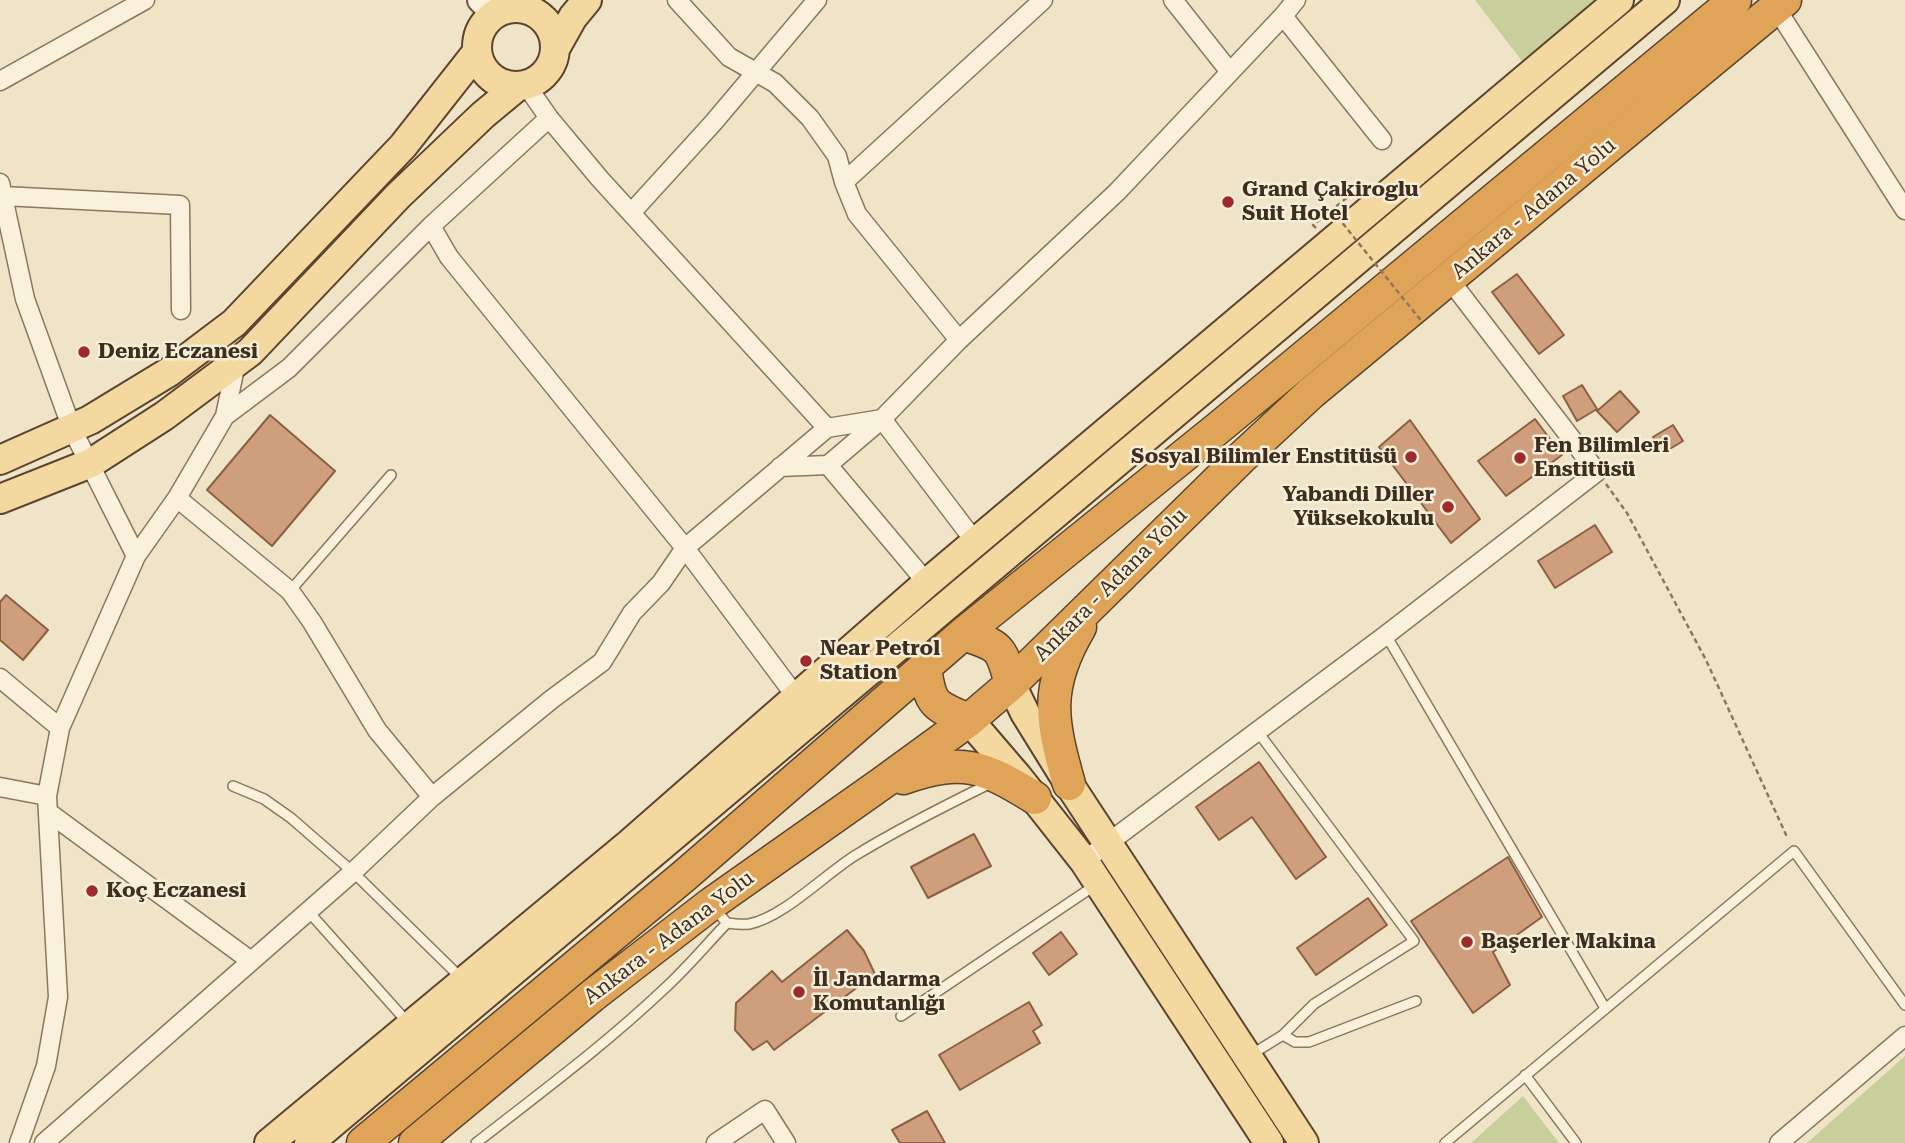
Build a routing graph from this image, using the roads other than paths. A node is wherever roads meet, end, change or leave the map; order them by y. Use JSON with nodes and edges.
{"nodes":[{"id":1,"x":145,"y":0,"type":"edge"},
{"id":2,"x":587,"y":0,"type":"edge"},
{"id":3,"x":677,"y":0,"type":"edge"},
{"id":4,"x":817,"y":0,"type":"edge"},
{"id":5,"x":1043,"y":0,"type":"edge"},
{"id":6,"x":1173,"y":0,"type":"edge"},
{"id":7,"x":1296,"y":0,"type":"edge"},
{"id":8,"x":1619,"y":0,"type":"edge"},
{"id":9,"x":1665,"y":0,"type":"edge"},
{"id":10,"x":1735,"y":0,"type":"edge"},
{"id":11,"x":1780,"y":4,"type":"edge"},
{"id":12,"x":503,"y":5,"type":"edge"},
{"id":13,"x":1283,"y":16,"type":"junction"},
{"id":14,"x":555,"y":49,"type":"junction"},
{"id":15,"x":477,"y":52,"type":"junction"},
{"id":16,"x":757,"y":71,"type":"junction"},
{"id":17,"x":1230,"y":72,"type":"junction"},
{"id":18,"x":0,"y":81,"type":"edge"},
{"id":19,"x":525,"y":84,"type":"junction"},
{"id":20,"x":549,"y":118,"type":"junction"},
{"id":21,"x":1382,"y":140,"type":"dead end"},
{"id":22,"x":844,"y":182,"type":"junction"},
{"id":23,"x":1,"y":189,"type":"edge"},
{"id":24,"x":1905,"y":210,"type":"edge"},
{"id":25,"x":631,"y":214,"type":"junction"},
{"id":26,"x":430,"y":226,"type":"junction"},
{"id":27,"x":1449,"y":279,"type":"junction"},
{"id":28,"x":181,"y":310,"type":"dead end"},
{"id":29,"x":959,"y":340,"type":"junction"},
{"id":30,"x":236,"y":363,"type":"junction"},
{"id":31,"x":225,"y":416,"type":"junction"},
{"id":32,"x":882,"y":419,"type":"junction"},
{"id":33,"x":827,"y":428,"type":"junction"},
{"id":34,"x":72,"y":429,"type":"junction"},
{"id":35,"x":0,"y":460,"type":"edge"},
{"id":36,"x":91,"y":463,"type":"junction"},
{"id":37,"x":828,"y":465,"type":"junction"},
{"id":38,"x":780,"y":467,"type":"junction"},
{"id":39,"x":391,"y":475,"type":"dead end"},
{"id":40,"x":177,"y":498,"type":"junction"},
{"id":41,"x":0,"y":499,"type":"edge"},
{"id":42,"x":976,"y":542,"type":"junction"},
{"id":43,"x":685,"y":548,"type":"junction"},
{"id":44,"x":136,"y":555,"type":"junction"},
{"id":45,"x":994,"y":564,"type":"junction"},
{"id":46,"x":927,"y":583,"type":"junction"},
{"id":47,"x":290,"y":591,"type":"junction"},
{"id":48,"x":1095,"y":602,"type":"junction"},
{"id":49,"x":946,"y":605,"type":"junction"},
{"id":50,"x":963,"y":634,"type":"junction"},
{"id":51,"x":1387,"y":635,"type":"junction"},
{"id":52,"x":925,"y":667,"type":"junction"},
{"id":53,"x":0,"y":678,"type":"edge"},
{"id":54,"x":1011,"y":684,"type":"junction"},
{"id":55,"x":797,"y":698,"type":"junction"},
{"id":56,"x":969,"y":720,"type":"junction"},
{"id":57,"x":60,"y":728,"type":"junction"},
{"id":58,"x":1258,"y":732,"type":"junction"},
{"id":59,"x":1002,"y":778,"type":"junction"},
{"id":60,"x":1069,"y":784,"type":"junction"},
{"id":61,"x":881,"y":785,"type":"junction"},
{"id":62,"x":233,"y":786,"type":"dead end"},
{"id":63,"x":0,"y":787,"type":"edge"},
{"id":64,"x":432,"y":797,"type":"junction"},
{"id":65,"x":1035,"y":798,"type":"junction"},
{"id":66,"x":48,"y":804,"type":"junction"},
{"id":67,"x":1107,"y":867,"type":"junction"},
{"id":68,"x":353,"y":872,"type":"junction"},
{"id":69,"x":308,"y":911,"type":"junction"},
{"id":70,"x":719,"y":913,"type":"junction"},
{"id":71,"x":251,"y":961,"type":"junction"},
{"id":72,"x":464,"y":981,"type":"junction"},
{"id":73,"x":1416,"y":1001,"type":"dead end"},
{"id":74,"x":1905,"y":1005,"type":"edge"},
{"id":75,"x":1605,"y":1008,"type":"junction"},
{"id":76,"x":901,"y":1016,"type":"dead end"},
{"id":77,"x":410,"y":1025,"type":"junction"},
{"id":78,"x":1283,"y":1035,"type":"junction"},
{"id":79,"x":1905,"y":1036,"type":"edge"},
{"id":80,"x":1248,"y":1057,"type":"junction"},
{"id":81,"x":1525,"y":1075,"type":"junction"},
{"id":82,"x":1262,"y":1141,"type":"edge"},
{"id":83,"x":19,"y":1143,"type":"edge"},
{"id":84,"x":44,"y":1143,"type":"edge"},
{"id":85,"x":269,"y":1143,"type":"edge"},
{"id":86,"x":309,"y":1143,"type":"edge"},
{"id":87,"x":363,"y":1143,"type":"edge"},
{"id":88,"x":415,"y":1143,"type":"edge"},
{"id":89,"x":476,"y":1143,"type":"edge"},
{"id":90,"x":716,"y":1143,"type":"edge"},
{"id":91,"x":786,"y":1143,"type":"edge"},
{"id":92,"x":1304,"y":1143,"type":"edge"},
{"id":93,"x":1445,"y":1143,"type":"edge"},
{"id":94,"x":1576,"y":1143,"type":"edge"},
{"id":95,"x":1779,"y":1143,"type":"edge"}],
"edges":[{"from":1,"to":18,"type":"street"},
{"from":2,"to":14,"type":"main road"},
{"from":3,"to":16,"type":"street"},
{"from":4,"to":16,"type":"street"},
{"from":5,"to":22,"type":"street"},
{"from":6,"to":17,"type":"street"},
{"from":7,"to":13,"type":"street"},
{"from":8,"to":42,"type":"main road"},
{"from":9,"to":45,"type":"main road"},
{"from":10,"to":50,"type":"highway","name":"Ankara - Adana Yolu"},
{"from":11,"to":24,"type":"street"},
{"from":11,"to":27,"type":"highway","name":"Ankara - Adana Yolu"},
{"from":12,"to":14,"type":"main road"},
{"from":12,"to":15,"type":"main road"},
{"from":13,"to":17,"type":"street"},
{"from":13,"to":21,"type":"street"},
{"from":14,"to":19,"type":"main road"},
{"from":15,"to":19,"type":"main road"},
{"from":15,"to":34,"type":"main road"},
{"from":16,"to":22,"type":"street"},
{"from":16,"to":25,"type":"street"},
{"from":17,"to":29,"type":"street"},
{"from":19,"to":20,"type":"street"},
{"from":19,"to":30,"type":"main road"},
{"from":20,"to":25,"type":"street"},
{"from":20,"to":26,"type":"street"},
{"from":22,"to":29,"type":"street"},
{"from":23,"to":28,"type":"street"},
{"from":23,"to":34,"type":"street"},
{"from":25,"to":33,"type":"street"},
{"from":26,"to":31,"type":"street"},
{"from":26,"to":43,"type":"street"},
{"from":27,"to":48,"type":"highway","name":"Ankara - Adana Yolu"},
{"from":27,"to":51,"type":"street"},
{"from":29,"to":32,"type":"street"},
{"from":30,"to":31,"type":"street"},
{"from":30,"to":36,"type":"main road"},
{"from":31,"to":40,"type":"street"},
{"from":32,"to":33,"type":"street"},
{"from":32,"to":37,"type":"street"},
{"from":32,"to":42,"type":"street"},
{"from":33,"to":38,"type":"street"},
{"from":34,"to":35,"type":"main road"},
{"from":34,"to":36,"type":"street"},
{"from":36,"to":41,"type":"main road"},
{"from":36,"to":44,"type":"street"},
{"from":37,"to":38,"type":"street"},
{"from":37,"to":46,"type":"street"},
{"from":38,"to":43,"type":"street"},
{"from":39,"to":47,"type":"lane"},
{"from":40,"to":44,"type":"street"},
{"from":40,"to":47,"type":"street"},
{"from":42,"to":45,"type":"main road"},
{"from":42,"to":46,"type":"main road"},
{"from":43,"to":55,"type":"street"},
{"from":43,"to":64,"type":"street"},
{"from":44,"to":57,"type":"street"},
{"from":45,"to":49,"type":"main road"},
{"from":46,"to":49,"type":"main road"},
{"from":46,"to":55,"type":"main road"},
{"from":47,"to":64,"type":"street"},
{"from":48,"to":54,"type":"highway","name":"Ankara - Adana Yolu"},
{"from":48,"to":60,"type":"highway"},
{"from":49,"to":86,"type":"main road"},
{"from":50,"to":52,"type":"highway","name":"Ankara - Adana Yolu"},
{"from":50,"to":54,"type":"highway"},
{"from":51,"to":58,"type":"street"},
{"from":51,"to":75,"type":"lane"},
{"from":52,"to":56,"type":"highway"},
{"from":52,"to":87,"type":"highway","name":"Ankara - Adana Yolu"},
{"from":53,"to":57,"type":"street"},
{"from":54,"to":56,"type":"highway","name":"Ankara - Adana Yolu"},
{"from":54,"to":60,"type":"main road"},
{"from":55,"to":72,"type":"main road"},
{"from":56,"to":61,"type":"highway","name":"Ankara - Adana Yolu"},
{"from":56,"to":65,"type":"main road"},
{"from":57,"to":66,"type":"street"},
{"from":58,"to":67,"type":"street"},
{"from":58,"to":78,"type":"lane"},
{"from":59,"to":61,"type":"highway"},
{"from":59,"to":65,"type":"highway"},
{"from":59,"to":70,"type":"lane"},
{"from":60,"to":67,"type":"main road"},
{"from":61,"to":70,"type":"highway","name":"Ankara - Adana Yolu"},
{"from":62,"to":68,"type":"lane"},
{"from":63,"to":66,"type":"street"},
{"from":64,"to":68,"type":"street"},
{"from":65,"to":67,"type":"main road"},
{"from":66,"to":71,"type":"street"},
{"from":66,"to":83,"type":"street"},
{"from":67,"to":76,"type":"lane"},
{"from":67,"to":80,"type":"main road"},
{"from":67,"to":82,"type":"main road"},
{"from":68,"to":69,"type":"street"},
{"from":68,"to":72,"type":"lane"},
{"from":69,"to":71,"type":"street"},
{"from":69,"to":77,"type":"lane"},
{"from":70,"to":88,"type":"highway","name":"Ankara - Adana Yolu"},
{"from":70,"to":89,"type":"lane"},
{"from":71,"to":84,"type":"street"},
{"from":72,"to":77,"type":"main road"},
{"from":73,"to":78,"type":"lane"},
{"from":74,"to":75,"type":"lane"},
{"from":75,"to":81,"type":"lane"},
{"from":77,"to":85,"type":"main road"},
{"from":78,"to":80,"type":"lane"},
{"from":79,"to":95,"type":"street"},
{"from":80,"to":92,"type":"main road"},
{"from":81,"to":93,"type":"lane"},
{"from":81,"to":94,"type":"lane"},
{"from":90,"to":91,"type":"street"}]}
